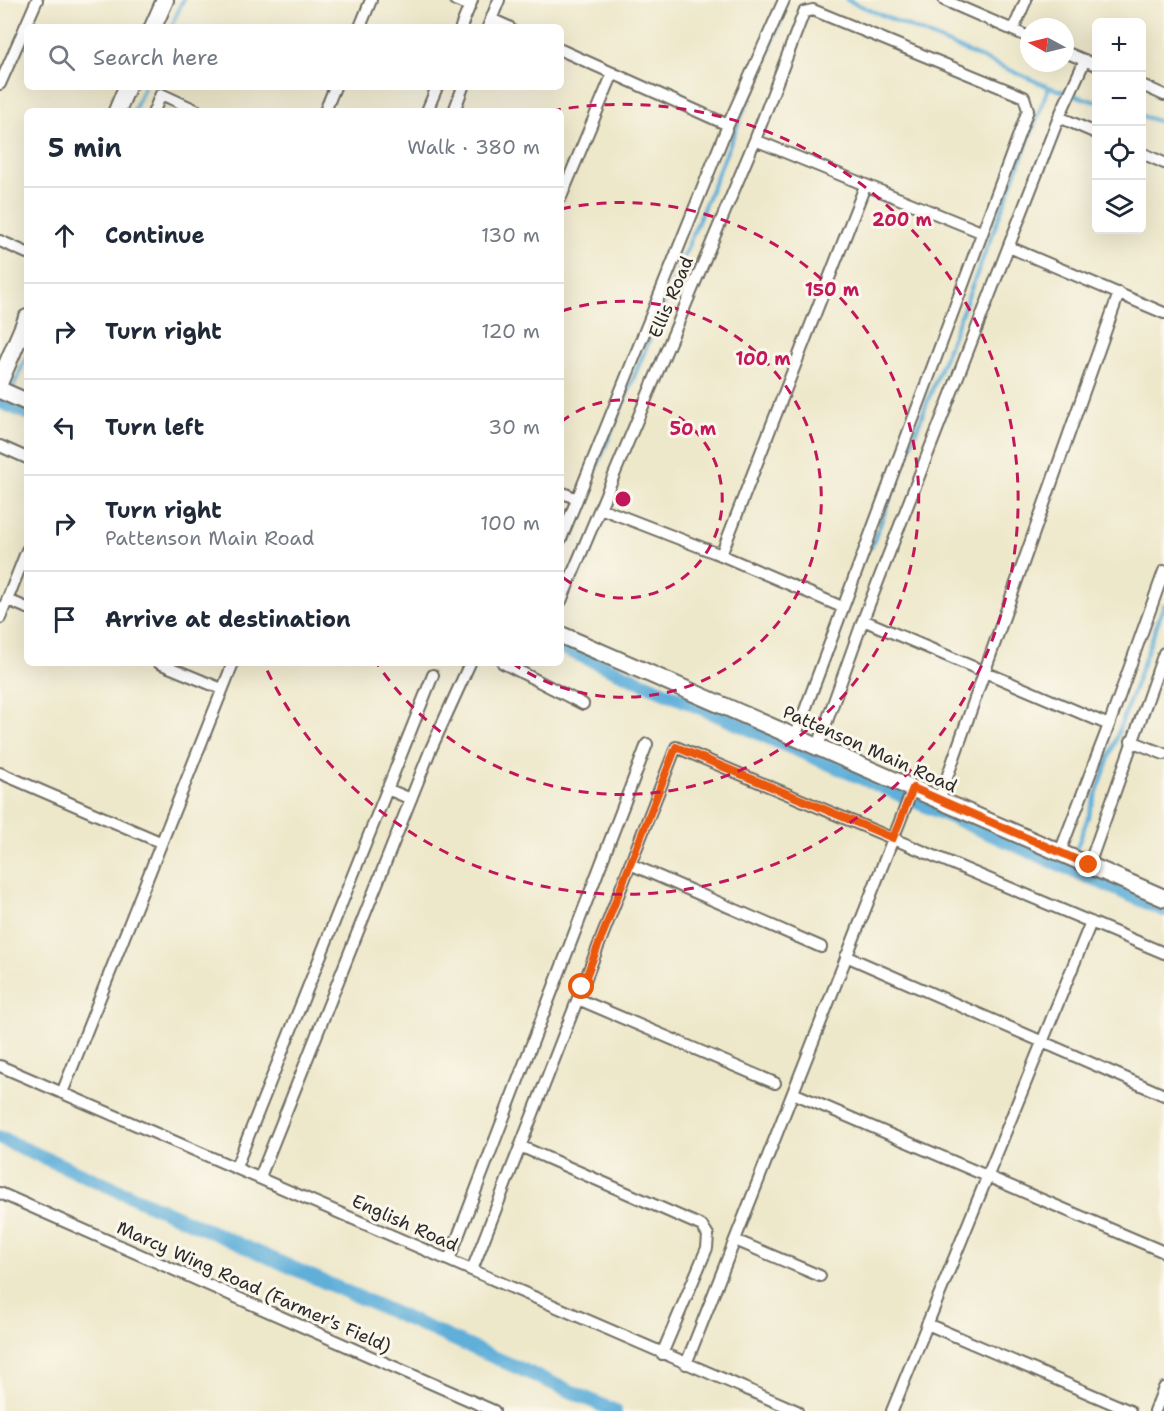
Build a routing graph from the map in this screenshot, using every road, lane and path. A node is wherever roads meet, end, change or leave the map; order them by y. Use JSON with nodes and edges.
{"nodes":[{"id":1,"x":37,"y":0,"type":"edge"},
{"id":2,"x":165,"y":0,"type":"edge"},
{"id":3,"x":371,"y":0,"type":"edge"},
{"id":4,"x":455,"y":0,"type":"edge"},
{"id":5,"x":499,"y":0,"type":"edge"},
{"id":6,"x":784,"y":0,"type":"edge"},
{"id":7,"x":944,"y":0,"type":"edge"},
{"id":8,"x":1026,"y":0,"type":"edge"},
{"id":9,"x":471,"y":3,"type":"edge"},
{"id":10,"x":490,"y":23,"type":"edge"},
{"id":11,"x":26,"y":24,"type":"edge"},
{"id":12,"x":154,"y":24,"type":"edge"},
{"id":13,"x":361,"y":24,"type":"edge"},
{"id":14,"x":462,"y":24,"type":"edge"},
{"id":15,"x":24,"y":30,"type":"edge"},
{"id":16,"x":1013,"y":30,"type":"junction"},
{"id":17,"x":1020,"y":33,"type":"edge"},
{"id":18,"x":564,"y":51,"type":"edge"},
{"id":19,"x":1074,"y":57,"type":"edge"},
{"id":20,"x":1084,"y":63,"type":"junction"},
{"id":21,"x":1092,"y":64,"type":"edge"},
{"id":22,"x":613,"y":73,"type":"junction"},
{"id":23,"x":0,"y":84,"type":"edge"},
{"id":24,"x":1146,"y":86,"type":"edge"},
{"id":25,"x":126,"y":90,"type":"edge"},
{"id":26,"x":334,"y":90,"type":"edge"},
{"id":27,"x":436,"y":90,"type":"edge"},
{"id":28,"x":462,"y":90,"type":"edge"},
{"id":29,"x":1163,"y":92,"type":"edge"},
{"id":30,"x":118,"y":108,"type":"edge"},
{"id":31,"x":155,"y":108,"type":"edge"},
{"id":32,"x":191,"y":108,"type":"edge"},
{"id":33,"x":326,"y":108,"type":"edge"},
{"id":34,"x":428,"y":108,"type":"edge"},
{"id":35,"x":455,"y":108,"type":"edge"},
{"id":36,"x":1059,"y":117,"type":"junction"},
{"id":37,"x":728,"y":125,"type":"junction"},
{"id":38,"x":1092,"y":131,"type":"edge"},
{"id":39,"x":755,"y":140,"type":"junction"},
{"id":40,"x":1146,"y":155,"type":"edge"},
{"id":41,"x":1164,"y":163,"type":"edge"},
{"id":42,"x":865,"y":186,"type":"junction"},
{"id":43,"x":564,"y":190,"type":"edge"},
{"id":44,"x":981,"y":232,"type":"junction"},
{"id":45,"x":0,"y":241,"type":"edge"},
{"id":46,"x":1009,"y":247,"type":"junction"},
{"id":47,"x":24,"y":252,"type":"edge"},
{"id":48,"x":1119,"y":293,"type":"junction"},
{"id":49,"x":1164,"y":313,"type":"edge"},
{"id":50,"x":24,"y":325,"type":"edge"},
{"id":51,"x":0,"y":381,"type":"edge"},
{"id":52,"x":0,"y":390,"type":"edge"},
{"id":53,"x":24,"y":401,"type":"edge"},
{"id":54,"x":0,"y":446,"type":"edge"},
{"id":55,"x":24,"y":457,"type":"edge"},
{"id":56,"x":564,"y":493,"type":"edge"},
{"id":57,"x":577,"y":499,"type":"junction"},
{"id":58,"x":600,"y":508,"type":"junction"},
{"id":59,"x":564,"y":532,"type":"edge"},
{"id":60,"x":721,"y":555,"type":"junction"},
{"id":61,"x":24,"y":558,"type":"edge"},
{"id":62,"x":1164,"y":571,"type":"edge"},
{"id":63,"x":564,"y":594,"type":"edge"},
{"id":64,"x":8,"y":600,"type":"junction"},
{"id":65,"x":24,"y":607,"type":"edge"},
{"id":66,"x":842,"y":607,"type":"junction"},
{"id":67,"x":0,"y":618,"type":"edge"},
{"id":68,"x":863,"y":620,"type":"junction"},
{"id":69,"x":564,"y":636,"type":"edge"},
{"id":70,"x":1164,"y":653,"type":"edge"},
{"id":71,"x":166,"y":666,"type":"edge"},
{"id":72,"x":232,"y":666,"type":"edge"},
{"id":73,"x":469,"y":666,"type":"edge"},
{"id":74,"x":509,"y":666,"type":"edge"},
{"id":75,"x":984,"y":673,"type":"junction"},
{"id":76,"x":433,"y":675,"type":"dead end"},
{"id":77,"x":222,"y":689,"type":"junction"},
{"id":78,"x":583,"y":704,"type":"dead end"},
{"id":79,"x":1109,"y":725,"type":"junction"},
{"id":80,"x":795,"y":737,"type":"junction"},
{"id":81,"x":1131,"y":741,"type":"junction"},
{"id":82,"x":647,"y":744,"type":"dead end"},
{"id":83,"x":818,"y":746,"type":"junction"},
{"id":84,"x":1164,"y":754,"type":"edge"},
{"id":85,"x":0,"y":773,"type":"edge"},
{"id":86,"x":387,"y":789,"type":"junction"},
{"id":87,"x":912,"y":791,"type":"junction"},
{"id":88,"x":411,"y":798,"type":"junction"},
{"id":89,"x":939,"y":800,"type":"junction"},
{"id":90,"x":894,"y":835,"type":"junction"},
{"id":91,"x":160,"y":842,"type":"junction"},
{"id":92,"x":1074,"y":858,"type":"junction"},
{"id":93,"x":630,"y":864,"type":"junction"},
{"id":94,"x":1164,"y":898,"type":"edge"},
{"id":95,"x":1091,"y":922,"type":"junction"},
{"id":96,"x":821,"y":947,"type":"dead end"},
{"id":97,"x":1164,"y":953,"type":"edge"},
{"id":98,"x":846,"y":956,"type":"junction"},
{"id":99,"x":578,"y":999,"type":"junction"},
{"id":100,"x":1042,"y":1042,"type":"junction"},
{"id":101,"x":0,"y":1066,"type":"edge"},
{"id":102,"x":775,"y":1083,"type":"dead end"},
{"id":103,"x":62,"y":1093,"type":"junction"},
{"id":104,"x":793,"y":1093,"type":"junction"},
{"id":105,"x":1164,"y":1095,"type":"edge"},
{"id":106,"x":520,"y":1146,"type":"junction"},
{"id":107,"x":236,"y":1167,"type":"junction"},
{"id":108,"x":987,"y":1176,"type":"junction"},
{"id":109,"x":260,"y":1177,"type":"junction"},
{"id":110,"x":0,"y":1193,"type":"edge"},
{"id":111,"x":735,"y":1240,"type":"junction"},
{"id":112,"x":1164,"y":1252,"type":"edge"},
{"id":113,"x":449,"y":1260,"type":"junction"},
{"id":114,"x":472,"y":1270,"type":"junction"},
{"id":115,"x":820,"y":1276,"type":"dead end"},
{"id":116,"x":927,"y":1324,"type":"junction"},
{"id":117,"x":662,"y":1354,"type":"junction"},
{"id":118,"x":686,"y":1364,"type":"junction"},
{"id":119,"x":1164,"y":1388,"type":"edge"},
{"id":120,"x":494,"y":1411,"type":"edge"},
{"id":121,"x":797,"y":1411,"type":"edge"},
{"id":122,"x":892,"y":1411,"type":"edge"},
{"id":123,"x":1130,"y":1411,"type":"edge"},
{"id":124,"x":1155,"y":1411,"type":"edge"}],
"edges":[{"from":1,"to":11,"type":"street"},
{"from":2,"to":12,"type":"street"},
{"from":3,"to":13,"type":"street"},
{"from":4,"to":9,"type":"street"},
{"from":5,"to":10,"type":"street"},
{"from":6,"to":37,"type":"street"},
{"from":7,"to":16,"type":"street"},
{"from":8,"to":16,"type":"street"},
{"from":9,"to":14,"type":"street"},
{"from":15,"to":23,"type":"street"},
{"from":16,"to":17,"type":"street"},
{"from":18,"to":22,"type":"street"},
{"from":19,"to":20,"type":"street"},
{"from":20,"to":21,"type":"street"},
{"from":20,"to":36,"type":"street"},
{"from":22,"to":37,"type":"street"},
{"from":22,"to":43,"type":"street"},
{"from":24,"to":29,"type":"street"},
{"from":25,"to":30,"type":"street"},
{"from":26,"to":33,"type":"street"},
{"from":27,"to":34,"type":"street"},
{"from":28,"to":35,"type":"street"},
{"from":31,"to":32,"type":"street"},
{"from":36,"to":38,"type":"street"},
{"from":36,"to":46,"type":"street"},
{"from":37,"to":57,"type":"street"},
{"from":39,"to":42,"type":"street"},
{"from":39,"to":44,"type":"street","name":"Ellis Road"},
{"from":39,"to":58,"type":"street","name":"Ellis Road"},
{"from":40,"to":41,"type":"street"},
{"from":42,"to":44,"type":"street"},
{"from":42,"to":60,"type":"street"},
{"from":44,"to":66,"type":"street"},
{"from":45,"to":47,"type":"street"},
{"from":46,"to":48,"type":"street"},
{"from":46,"to":68,"type":"street"},
{"from":48,"to":49,"type":"street"},
{"from":48,"to":75,"type":"street"},
{"from":50,"to":51,"type":"street"},
{"from":52,"to":53,"type":"street"},
{"from":54,"to":55,"type":"street"},
{"from":56,"to":57,"type":"street"},
{"from":57,"to":59,"type":"street"},
{"from":58,"to":60,"type":"street"},
{"from":58,"to":63,"type":"street","name":"Ellis Road"},
{"from":60,"to":66,"type":"street"},
{"from":61,"to":64,"type":"street"},
{"from":62,"to":79,"type":"street"},
{"from":64,"to":65,"type":"street"},
{"from":64,"to":67,"type":"street"},
{"from":66,"to":80,"type":"street"},
{"from":68,"to":75,"type":"street"},
{"from":68,"to":83,"type":"street"},
{"from":69,"to":80,"type":"street","name":"Pattenson Main Road"},
{"from":70,"to":81,"type":"street"},
{"from":71,"to":77,"type":"street"},
{"from":72,"to":77,"type":"street"},
{"from":73,"to":88,"type":"street"},
{"from":74,"to":78,"type":"street"},
{"from":75,"to":79,"type":"street"},
{"from":75,"to":89,"type":"street"},
{"from":76,"to":86,"type":"street"},
{"from":77,"to":91,"type":"street"},
{"from":79,"to":92,"type":"street"},
{"from":80,"to":83,"type":"street","name":"Pattenson Main Road"},
{"from":81,"to":84,"type":"street"},
{"from":81,"to":92,"type":"street"},
{"from":82,"to":113,"type":"street"},
{"from":83,"to":87,"type":"street","name":"Pattenson Main Road"},
{"from":85,"to":91,"type":"street"},
{"from":86,"to":88,"type":"street"},
{"from":86,"to":107,"type":"street"},
{"from":87,"to":89,"type":"street","name":"Pattenson Main Road"},
{"from":87,"to":90,"type":"street"},
{"from":88,"to":109,"type":"street"},
{"from":89,"to":92,"type":"street","name":"Pattenson Main Road"},
{"from":90,"to":93,"type":"street"},
{"from":90,"to":95,"type":"street"},
{"from":90,"to":98,"type":"street"},
{"from":91,"to":103,"type":"street"},
{"from":92,"to":94,"type":"street","name":"Pattenson Main Road"},
{"from":93,"to":96,"type":"street"},
{"from":93,"to":99,"type":"street"},
{"from":95,"to":97,"type":"street"},
{"from":95,"to":100,"type":"street"},
{"from":98,"to":100,"type":"street"},
{"from":98,"to":104,"type":"street"},
{"from":99,"to":102,"type":"street"},
{"from":99,"to":106,"type":"street"},
{"from":100,"to":105,"type":"street"},
{"from":100,"to":108,"type":"street"},
{"from":101,"to":103,"type":"street","name":"English Road"},
{"from":103,"to":107,"type":"street","name":"English Road"},
{"from":104,"to":108,"type":"street"},
{"from":104,"to":111,"type":"street"},
{"from":106,"to":114,"type":"street"},
{"from":106,"to":117,"type":"street"},
{"from":107,"to":109,"type":"street","name":"English Road"},
{"from":108,"to":112,"type":"street"},
{"from":108,"to":116,"type":"street"},
{"from":109,"to":113,"type":"street","name":"English Road"},
{"from":110,"to":120,"type":"street","name":"Marcy Wing Road (Farmer's Field)"},
{"from":111,"to":115,"type":"street"},
{"from":111,"to":118,"type":"street"},
{"from":113,"to":114,"type":"street","name":"English Road"},
{"from":114,"to":117,"type":"street","name":"English Road"},
{"from":116,"to":122,"type":"street"},
{"from":116,"to":123,"type":"street"},
{"from":117,"to":118,"type":"street","name":"English Road"},
{"from":118,"to":121,"type":"street","name":"English Road"},
{"from":119,"to":124,"type":"street"}]}
